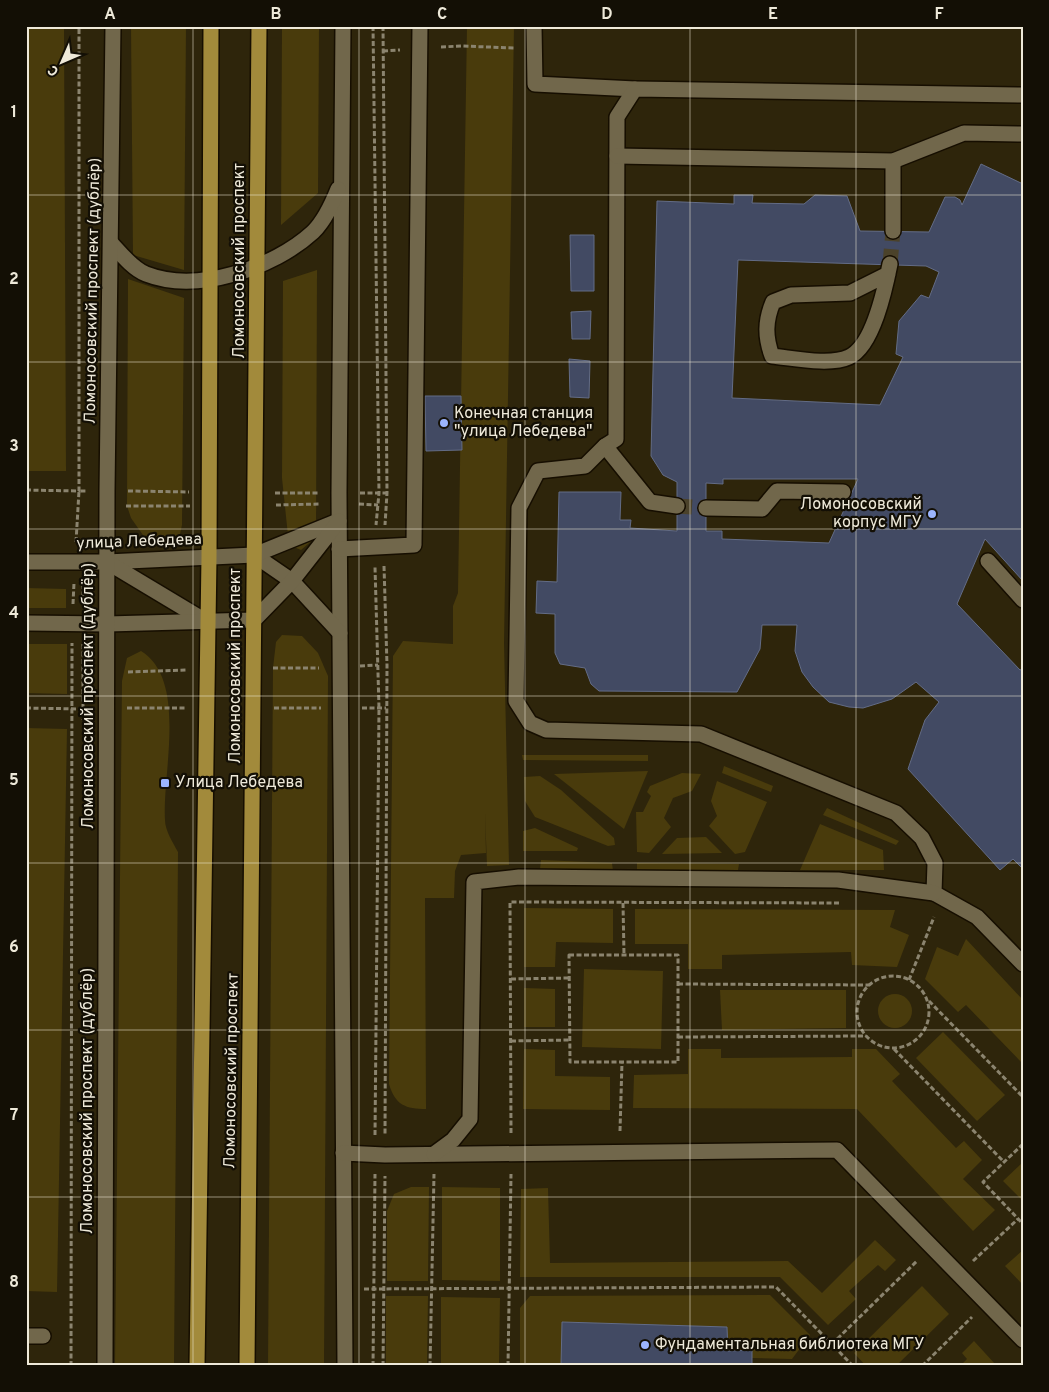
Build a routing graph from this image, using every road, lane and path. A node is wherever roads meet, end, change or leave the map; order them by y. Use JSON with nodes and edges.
{"nodes":[{"id":1,"x":79,"y":26,"type":"edge"},
{"id":2,"x":113,"y":26,"type":"edge"},
{"id":3,"x":211,"y":26,"type":"edge"},
{"id":4,"x":259,"y":26,"type":"edge"},
{"id":5,"x":343,"y":26,"type":"edge"},
{"id":6,"x":373,"y":26,"type":"edge"},
{"id":7,"x":383,"y":26,"type":"edge"},
{"id":8,"x":420,"y":26,"type":"edge"},
{"id":9,"x":534,"y":26,"type":"edge"},
{"id":10,"x":461,"y":46,"type":"dead end"},
{"id":11,"x":500,"y":49,"type":"dead end"},
{"id":12,"x":635,"y":89,"type":"junction"},
{"id":13,"x":1023,"y":94,"type":"edge"},
{"id":14,"x":1023,"y":134,"type":"edge"},
{"id":15,"x":617,"y":156,"type":"junction"},
{"id":16,"x":894,"y":161,"type":"junction"},
{"id":17,"x":341,"y":179,"type":"junction"},
{"id":18,"x":893,"y":231,"type":"tunnel mouth"},
{"id":19,"x":112,"y":244,"type":"junction"},
{"id":20,"x":257,"y":267,"type":"junction"},
{"id":21,"x":889,"y":269,"type":"joint"},
{"id":22,"x":209,"y":279,"type":"junction"},
{"id":23,"x":605,"y":446,"type":"junction"},
{"id":24,"x":26,"y":490,"type":"edge"},
{"id":25,"x":79,"y":491,"type":"junction"},
{"id":26,"x":843,"y":492,"type":"dead end"},
{"id":27,"x":677,"y":506,"type":"tunnel mouth"},
{"id":28,"x":706,"y":508,"type":"tunnel mouth"},
{"id":29,"x":340,"y":521,"type":"junction"},
{"id":30,"x":379,"y":547,"type":"junction"},
{"id":31,"x":340,"y":548,"type":"junction"},
{"id":32,"x":254,"y":555,"type":"junction"},
{"id":33,"x":209,"y":557,"type":"junction"},
{"id":34,"x":988,"y":561,"type":"dead end"},
{"id":35,"x":26,"y":562,"type":"edge"},
{"id":36,"x":74,"y":562,"type":"junction"},
{"id":37,"x":107,"y":562,"type":"junction"},
{"id":38,"x":292,"y":581,"type":"junction"},
{"id":39,"x":1023,"y":600,"type":"edge"},
{"id":40,"x":254,"y":620,"type":"junction"},
{"id":41,"x":208,"y":622,"type":"junction"},
{"id":42,"x":26,"y":623,"type":"edge"},
{"id":43,"x":72,"y":623,"type":"junction"},
{"id":44,"x":107,"y":624,"type":"junction"},
{"id":45,"x":340,"y":632,"type":"junction"},
{"id":46,"x":934,"y":893,"type":"junction"},
{"id":47,"x":510,"y":902,"type":"dead end"},
{"id":48,"x":623,"y":903,"type":"junction"},
{"id":49,"x":845,"y":904,"type":"dead end"},
{"id":50,"x":936,"y":912,"type":"dead end"},
{"id":51,"x":624,"y":955,"type":"junction"},
{"id":52,"x":1021,"y":959,"type":"edge"},
{"id":53,"x":570,"y":978,"type":"junction"},
{"id":54,"x":510,"y":979,"type":"dead end"},
{"id":55,"x":909,"y":980,"type":"junction"},
{"id":56,"x":678,"y":984,"type":"junction"},
{"id":57,"x":870,"y":985,"type":"junction"},
{"id":58,"x":928,"y":1000,"type":"junction"},
{"id":59,"x":866,"y":1036,"type":"junction"},
{"id":60,"x":678,"y":1037,"type":"junction"},
{"id":61,"x":570,"y":1040,"type":"junction"},
{"id":62,"x":511,"y":1041,"type":"dead end"},
{"id":63,"x":894,"y":1049,"type":"junction"},
{"id":64,"x":622,"y":1062,"type":"junction"},
{"id":65,"x":1023,"y":1097,"type":"edge"},
{"id":66,"x":1023,"y":1144,"type":"edge"},
{"id":67,"x":619,"y":1152,"type":"junction"},
{"id":68,"x":343,"y":1153,"type":"junction"},
{"id":69,"x":434,"y":1154,"type":"junction"},
{"id":70,"x":380,"y":1155,"type":"junction"},
{"id":71,"x":1004,"y":1162,"type":"junction"},
{"id":72,"x":1018,"y":1219,"type":"junction"},
{"id":73,"x":1023,"y":1224,"type":"edge"},
{"id":74,"x":932,"y":1246,"type":"junction"},
{"id":75,"x":959,"y":1275,"type":"junction"},
{"id":76,"x":431,"y":1288,"type":"junction"},
{"id":77,"x":344,"y":1289,"type":"junction"},
{"id":78,"x":374,"y":1289,"type":"junction"},
{"id":79,"x":384,"y":1289,"type":"junction"},
{"id":80,"x":987,"y":1303,"type":"junction"},
{"id":81,"x":26,"y":1336,"type":"edge"},
{"id":82,"x":44,"y":1336,"type":"dead end"},
{"id":83,"x":1023,"y":1340,"type":"edge"},
{"id":84,"x":832,"y":1344,"type":"junction"},
{"id":85,"x":71,"y":1366,"type":"edge"},
{"id":86,"x":105,"y":1366,"type":"edge"},
{"id":87,"x":197,"y":1366,"type":"edge"},
{"id":88,"x":247,"y":1366,"type":"edge"},
{"id":89,"x":344,"y":1366,"type":"edge"},
{"id":90,"x":373,"y":1366,"type":"edge"},
{"id":91,"x":383,"y":1366,"type":"edge"},
{"id":92,"x":430,"y":1366,"type":"edge"},
{"id":93,"x":853,"y":1366,"type":"edge"},
{"id":94,"x":922,"y":1366,"type":"edge"}],
"edges":[{"from":1,"to":25,"type":"path"},
{"from":2,"to":19,"type":"street","name":"Ломоносовский проспект (дублёр)"},
{"from":3,"to":22,"type":"main road","name":"Ломоносовский проспект"},
{"from":4,"to":20,"type":"main road","name":"Ломоносовский проспект"},
{"from":5,"to":17,"type":"street"},
{"from":6,"to":30,"type":"path"},
{"from":7,"to":30,"type":"path"},
{"from":8,"to":30,"type":"street"},
{"from":9,"to":12,"type":"street"},
{"from":10,"to":11,"type":"path"},
{"from":12,"to":13,"type":"street"},
{"from":12,"to":15,"type":"street"},
{"from":14,"to":16,"type":"street"},
{"from":15,"to":16,"type":"street"},
{"from":15,"to":23,"type":"street"},
{"from":16,"to":18,"type":"street"},
{"from":17,"to":20,"type":"street"},
{"from":17,"to":29,"type":"street"},
{"from":19,"to":22,"type":"street"},
{"from":19,"to":37,"type":"street","name":"Ломоносовский проспект (дублёр)"},
{"from":20,"to":22,"type":"street"},
{"from":20,"to":32,"type":"main road","name":"Ломоносовский проспект"},
{"from":21,"to":21,"type":"street"},
{"from":22,"to":33,"type":"main road","name":"Ломоносовский проспект"},
{"from":23,"to":27,"type":"street"},
{"from":23,"to":46,"type":"street"},
{"from":24,"to":25,"type":"path"},
{"from":25,"to":36,"type":"path"},
{"from":26,"to":28,"type":"street"},
{"from":29,"to":31,"type":"street"},
{"from":29,"to":32,"type":"street","name":"улица Лебедева"},
{"from":29,"to":38,"type":"street"},
{"from":30,"to":31,"type":"street"},
{"from":30,"to":70,"type":"path"},
{"from":30,"to":70,"type":"path"},
{"from":31,"to":45,"type":"street"},
{"from":32,"to":33,"type":"street","name":"улица Лебедева"},
{"from":32,"to":38,"type":"street"},
{"from":32,"to":40,"type":"main road","name":"Ломоносовский проспект"},
{"from":33,"to":37,"type":"street","name":"улица Лебедева"},
{"from":33,"to":41,"type":"main road","name":"Ломоносовский проспект"},
{"from":34,"to":39,"type":"street"},
{"from":35,"to":36,"type":"street","name":"улица Лебедева"},
{"from":36,"to":37,"type":"street","name":"улица Лебедева"},
{"from":36,"to":43,"type":"path"},
{"from":37,"to":41,"type":"street","name":"Ломоносовский проспект"},
{"from":37,"to":44,"type":"street","name":"Ломоносовский проспект (дублёр)"},
{"from":38,"to":40,"type":"street"},
{"from":38,"to":45,"type":"street"},
{"from":40,"to":41,"type":"street"},
{"from":40,"to":88,"type":"main road","name":"Ломоносовский проспект"},
{"from":41,"to":44,"type":"street"},
{"from":41,"to":87,"type":"main road","name":"Ломоносовский проспект"},
{"from":42,"to":43,"type":"street"},
{"from":43,"to":44,"type":"street"},
{"from":43,"to":85,"type":"path"},
{"from":44,"to":86,"type":"street","name":"Ломоносовский проспект (дублёр)"},
{"from":45,"to":68,"type":"street"},
{"from":46,"to":52,"type":"street"},
{"from":46,"to":69,"type":"street"},
{"from":47,"to":48,"type":"path"},
{"from":48,"to":49,"type":"path"},
{"from":48,"to":51,"type":"path"},
{"from":50,"to":55,"type":"path"},
{"from":51,"to":53,"type":"path"},
{"from":51,"to":56,"type":"path"},
{"from":53,"to":54,"type":"path"},
{"from":53,"to":61,"type":"path"},
{"from":55,"to":57,"type":"path"},
{"from":55,"to":58,"type":"path"},
{"from":56,"to":57,"type":"path"},
{"from":56,"to":60,"type":"path"},
{"from":57,"to":59,"type":"path"},
{"from":58,"to":63,"type":"path"},
{"from":58,"to":65,"type":"path"},
{"from":59,"to":60,"type":"path"},
{"from":59,"to":63,"type":"path"},
{"from":60,"to":64,"type":"path"},
{"from":61,"to":62,"type":"path"},
{"from":61,"to":64,"type":"path"},
{"from":63,"to":71,"type":"path"},
{"from":64,"to":67,"type":"path"},
{"from":66,"to":71,"type":"path"},
{"from":67,"to":69,"type":"street"},
{"from":67,"to":74,"type":"street"},
{"from":68,"to":70,"type":"street"},
{"from":68,"to":77,"type":"street"},
{"from":69,"to":70,"type":"street"},
{"from":69,"to":76,"type":"path"},
{"from":70,"to":78,"type":"path"},
{"from":70,"to":79,"type":"path"},
{"from":71,"to":72,"type":"path"},
{"from":72,"to":73,"type":"path"},
{"from":72,"to":75,"type":"path"},
{"from":74,"to":75,"type":"street"},
{"from":74,"to":84,"type":"path"},
{"from":75,"to":80,"type":"street"},
{"from":76,"to":79,"type":"path"},
{"from":76,"to":84,"type":"path"},
{"from":76,"to":92,"type":"path"},
{"from":77,"to":78,"type":"path"},
{"from":77,"to":89,"type":"street"},
{"from":78,"to":79,"type":"path"},
{"from":78,"to":90,"type":"path"},
{"from":79,"to":91,"type":"path"},
{"from":80,"to":83,"type":"street"},
{"from":80,"to":94,"type":"path"},
{"from":81,"to":82,"type":"street"},
{"from":84,"to":93,"type":"path"}]}
